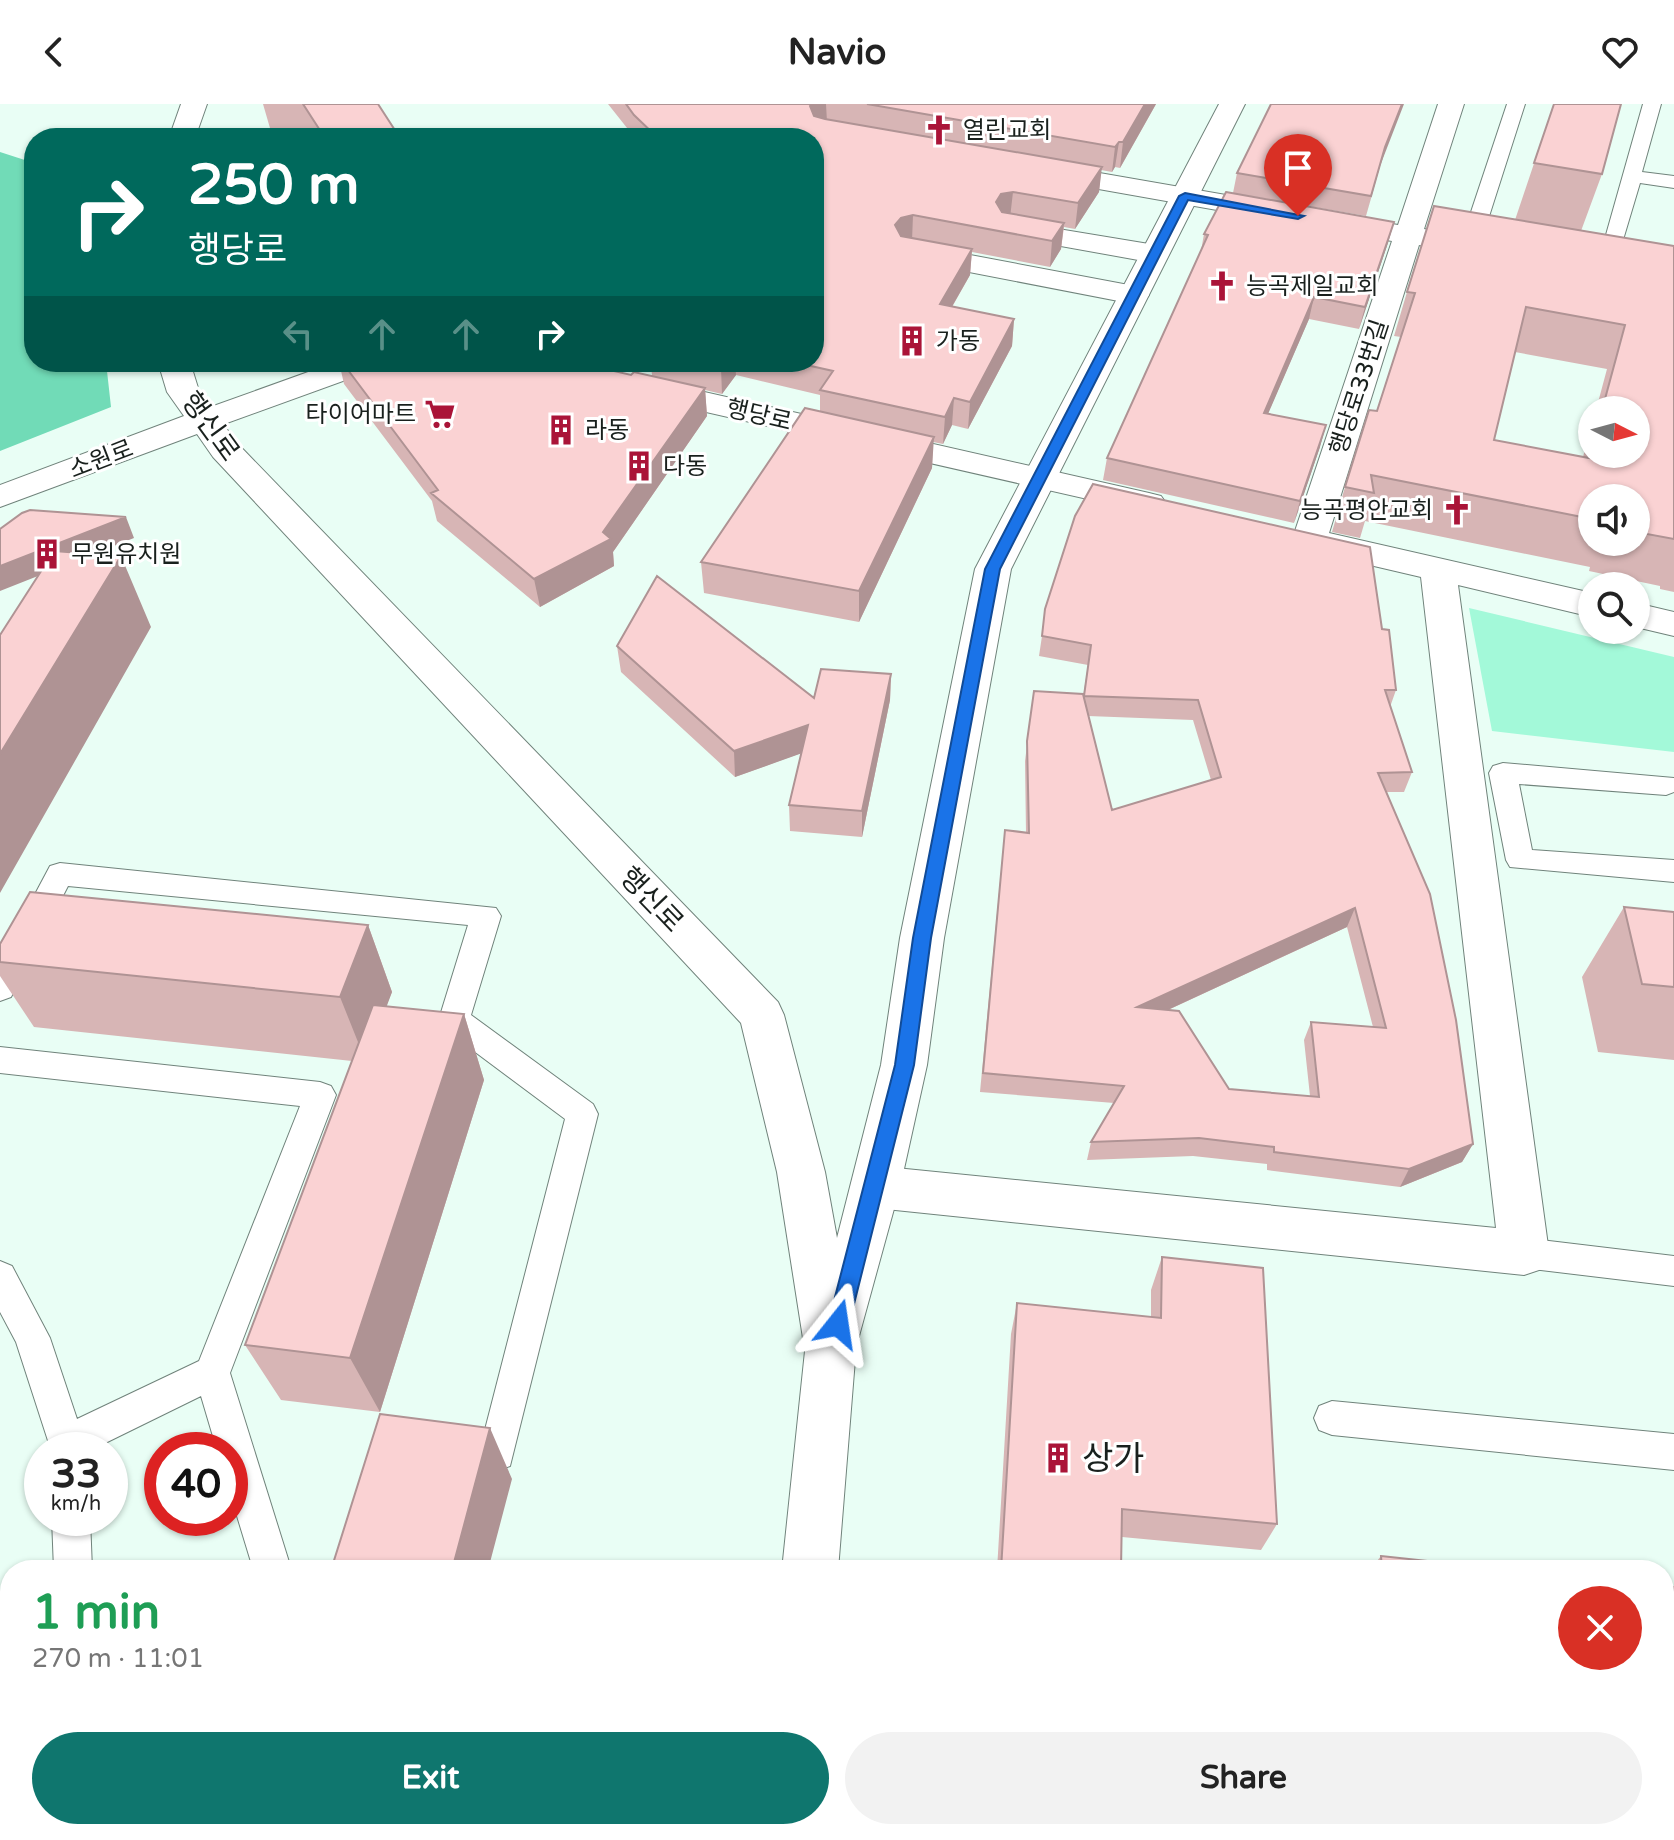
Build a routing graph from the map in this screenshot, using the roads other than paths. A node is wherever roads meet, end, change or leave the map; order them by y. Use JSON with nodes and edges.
{"nodes":[{"id":1,"x":194,"y":104,"type":"edge"},
{"id":2,"x":1232,"y":104,"type":"edge"},
{"id":3,"x":1451,"y":104,"type":"edge"},
{"id":4,"x":1516,"y":104,"type":"edge"},
{"id":5,"x":1652,"y":104,"type":"edge"},
{"id":6,"x":186,"y":128,"type":"edge"},
{"id":7,"x":1015,"y":166,"type":"edge"},
{"id":8,"x":1632,"y":176,"type":"junction"},
{"id":9,"x":1674,"y":182,"type":"edge"},
{"id":10,"x":1185,"y":196,"type":"junction"},
{"id":11,"x":1010,"y":229,"type":"edge"},
{"id":12,"x":1408,"y":234,"type":"junction"},
{"id":13,"x":1518,"y":247,"type":"joint"},
{"id":14,"x":911,"y":253,"type":"edge"},
{"id":15,"x":1155,"y":254,"type":"junction"},
{"id":16,"x":1565,"y":255,"type":"joint"},
{"id":17,"x":1627,"y":274,"type":"edge"},
{"id":18,"x":1134,"y":295,"type":"junction"},
{"id":19,"x":177,"y":372,"type":"edge"},
{"id":20,"x":337,"y":372,"type":"edge"},
{"id":21,"x":625,"y":372,"type":"edge"},
{"id":22,"x":202,"y":421,"type":"junction"},
{"id":23,"x":1040,"y":478,"type":"junction"},
{"id":24,"x":0,"y":497,"type":"edge"},
{"id":25,"x":1187,"y":512,"type":"edge"},
{"id":26,"x":1438,"y":570,"type":"junction"},
{"id":27,"x":1578,"y":602,"type":"edge"},
{"id":28,"x":1650,"y":618,"type":"edge"},
{"id":29,"x":1674,"y":624,"type":"edge"},
{"id":30,"x":1666,"y":785,"type":"dead end"},
{"id":31,"x":1674,"y":871,"type":"edge"},
{"id":32,"x":0,"y":989,"type":"edge"},
{"id":33,"x":0,"y":1060,"type":"edge"},
{"id":34,"x":876,"y":1187,"type":"junction"},
{"id":35,"x":1524,"y":1253,"type":"junction"},
{"id":36,"x":1674,"y":1271,"type":"edge"},
{"id":37,"x":0,"y":1277,"type":"edge"},
{"id":38,"x":831,"y":1351,"type":"junction"},
{"id":39,"x":212,"y":1373,"type":"junction"},
{"id":40,"x":1332,"y":1418,"type":"dead end"},
{"id":41,"x":64,"y":1432,"type":"edge"},
{"id":42,"x":96,"y":1432,"type":"edge"},
{"id":43,"x":1674,"y":1452,"type":"edge"},
{"id":44,"x":497,"y":1453,"type":"dead end"},
{"id":45,"x":72,"y":1536,"type":"edge"},
{"id":46,"x":73,"y":1560,"type":"edge"},
{"id":47,"x":269,"y":1560,"type":"edge"},
{"id":48,"x":811,"y":1560,"type":"edge"}],
"edges":[{"from":1,"to":6,"type":"street"},
{"from":2,"to":10,"type":"street"},
{"from":3,"to":12,"type":"street","name":"행당로33번길"},
{"from":4,"to":13,"type":"lane"},
{"from":5,"to":8,"type":"lane"},
{"from":7,"to":10,"type":"street"},
{"from":8,"to":9,"type":"lane"},
{"from":8,"to":16,"type":"lane"},
{"from":10,"to":12,"type":"street"},
{"from":10,"to":15,"type":"street"},
{"from":11,"to":15,"type":"street"},
{"from":12,"to":13,"type":"street"},
{"from":12,"to":26,"type":"street","name":"행당로33번길"},
{"from":14,"to":18,"type":"street"},
{"from":15,"to":18,"type":"street"},
{"from":16,"to":17,"type":"street"},
{"from":18,"to":23,"type":"street"},
{"from":19,"to":22,"type":"street","name":"행신로"},
{"from":20,"to":22,"type":"street"},
{"from":21,"to":23,"type":"street","name":"행당로"},
{"from":22,"to":24,"type":"street","name":"소원로"},
{"from":22,"to":38,"type":"street","name":"행신로"},
{"from":23,"to":25,"type":"street"},
{"from":23,"to":34,"type":"street"},
{"from":26,"to":27,"type":"street","name":"행당로33번길"},
{"from":26,"to":35,"type":"street"},
{"from":28,"to":29,"type":"street"},
{"from":30,"to":31,"type":"lane"},
{"from":32,"to":44,"type":"lane"},
{"from":33,"to":39,"type":"lane"},
{"from":34,"to":35,"type":"street"},
{"from":34,"to":38,"type":"street"},
{"from":35,"to":36,"type":"lane"},
{"from":37,"to":41,"type":"lane"},
{"from":38,"to":48,"type":"street","name":"행신로"},
{"from":39,"to":42,"type":"lane"},
{"from":39,"to":47,"type":"lane"},
{"from":40,"to":43,"type":"lane"},
{"from":45,"to":46,"type":"lane"}]}
